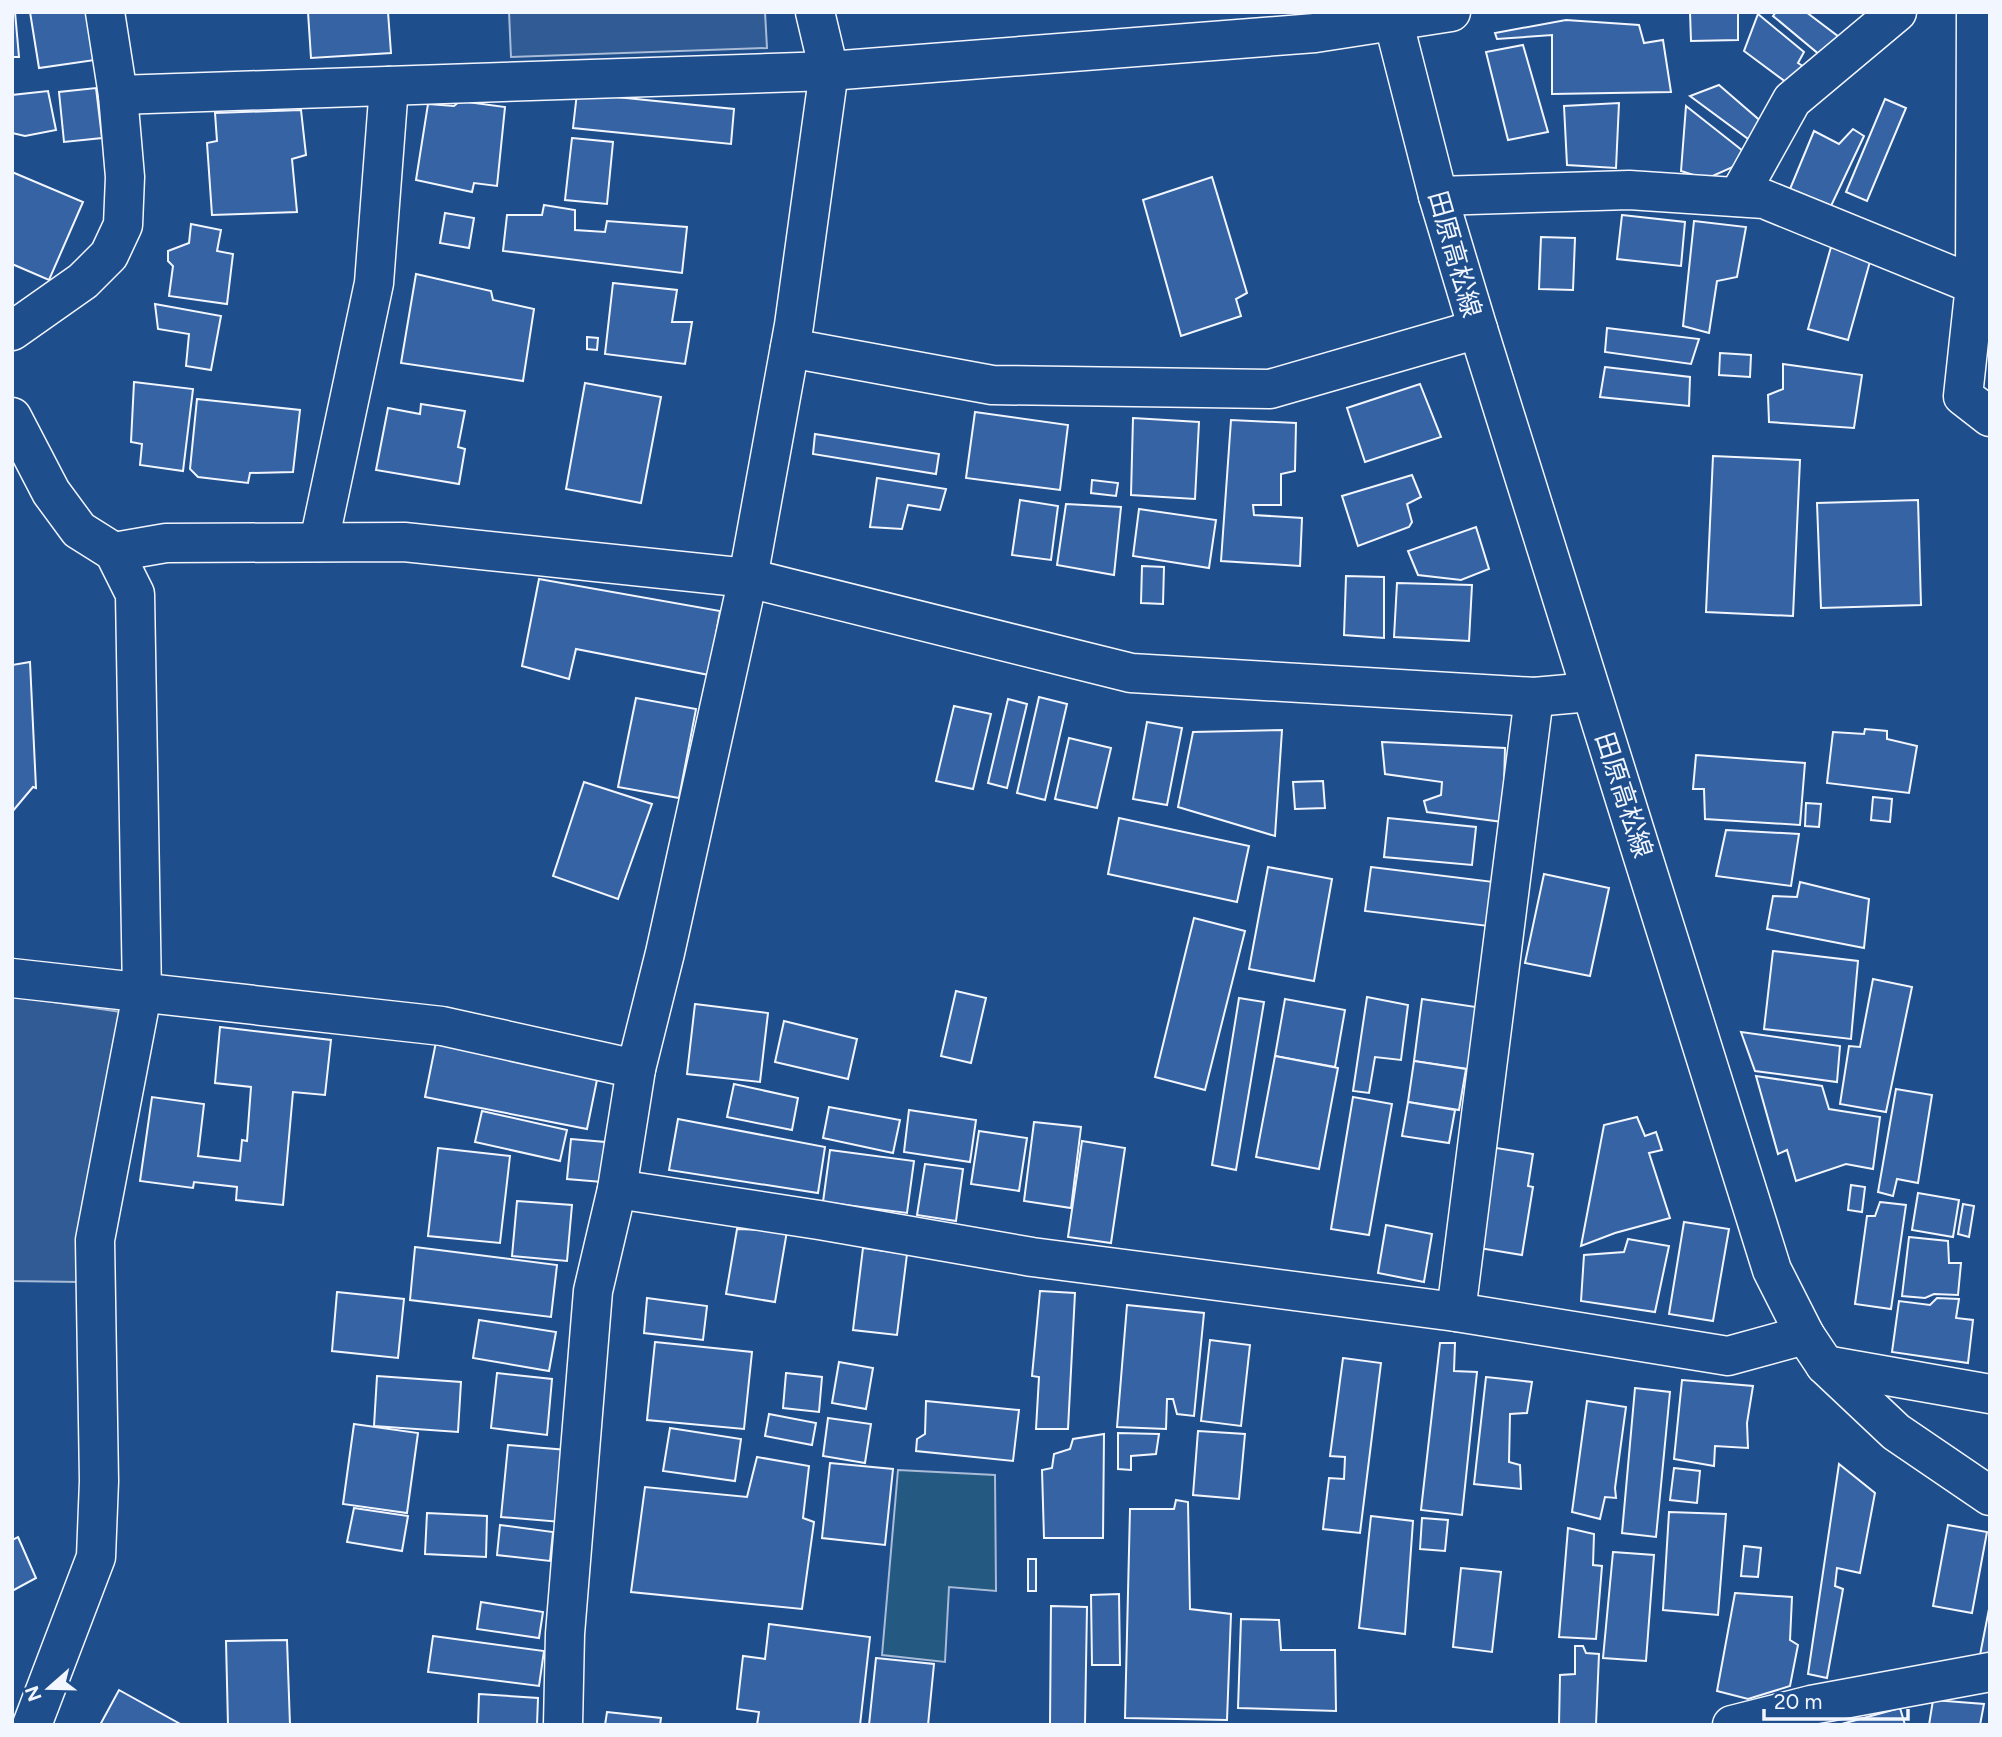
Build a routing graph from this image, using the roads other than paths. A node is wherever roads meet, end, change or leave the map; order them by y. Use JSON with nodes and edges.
{"nodes":[{"id":1,"x":105,"y":12,"type":"edge"},
{"id":2,"x":815,"y":12,"type":"edge"},
{"id":3,"x":1451,"y":12,"type":"edge"},
{"id":4,"x":1897,"y":12,"type":"edge"},
{"id":5,"x":1976,"y":12,"type":"edge"},
{"id":6,"x":1392,"y":16,"type":"edge"},
{"id":7,"x":830,"y":71,"type":"junction"},
{"id":8,"x":389,"y":86,"type":"junction"},
{"id":9,"x":118,"y":95,"type":"junction"},
{"id":10,"x":1437,"y":195,"type":"junction"},
{"id":11,"x":1738,"y":197,"type":"junction"},
{"id":12,"x":1975,"y":285,"type":"junction"},
{"id":13,"x":1478,"y":329,"type":"junction"},
{"id":14,"x":12,"y":331,"type":"edge"},
{"id":15,"x":790,"y":348,"type":"junction"},
{"id":16,"x":12,"y":417,"type":"edge"},
{"id":17,"x":1990,"y":417,"type":"edge"},
{"id":18,"x":319,"y":542,"type":"junction"},
{"id":19,"x":114,"y":552,"type":"junction"},
{"id":20,"x":748,"y":578,"type":"junction"},
{"id":21,"x":1590,"y":692,"type":"junction"},
{"id":22,"x":1534,"y":697,"type":"junction"},
{"id":23,"x":12,"y":978,"type":"edge"},
{"id":24,"x":142,"y":994,"type":"junction"},
{"id":25,"x":636,"y":1069,"type":"junction"},
{"id":26,"x":617,"y":1189,"type":"junction"},
{"id":27,"x":1456,"y":1312,"type":"junction"},
{"id":28,"x":1815,"y":1350,"type":"junction"},
{"id":29,"x":1990,"y":1394,"type":"edge"},
{"id":30,"x":1990,"y":1496,"type":"edge"},
{"id":31,"x":1990,"y":1672,"type":"edge"},
{"id":32,"x":32,"y":1725,"type":"edge"},
{"id":33,"x":563,"y":1725,"type":"edge"},
{"id":34,"x":1732,"y":1725,"type":"edge"}],
"edges":[{"from":1,"to":9,"type":"street"},
{"from":2,"to":7,"type":"street"},
{"from":3,"to":6,"type":"street"},
{"from":4,"to":11,"type":"street"},
{"from":5,"to":12,"type":"street"},
{"from":6,"to":7,"type":"street"},
{"from":6,"to":10,"type":"street","name":"田原高松線"},
{"from":7,"to":8,"type":"street"},
{"from":7,"to":15,"type":"street"},
{"from":8,"to":9,"type":"street"},
{"from":8,"to":18,"type":"street"},
{"from":9,"to":14,"type":"street"},
{"from":10,"to":11,"type":"street"},
{"from":10,"to":13,"type":"street","name":"田原高松線"},
{"from":11,"to":12,"type":"street"},
{"from":12,"to":17,"type":"street"},
{"from":13,"to":15,"type":"street"},
{"from":13,"to":21,"type":"street","name":"田原高松線"},
{"from":15,"to":20,"type":"street"},
{"from":16,"to":19,"type":"street"},
{"from":18,"to":19,"type":"street"},
{"from":18,"to":20,"type":"street"},
{"from":19,"to":24,"type":"street"},
{"from":20,"to":22,"type":"street"},
{"from":20,"to":25,"type":"street"},
{"from":21,"to":22,"type":"street"},
{"from":21,"to":28,"type":"street","name":"田原高松線"},
{"from":22,"to":27,"type":"street"},
{"from":23,"to":24,"type":"street"},
{"from":24,"to":25,"type":"street"},
{"from":24,"to":32,"type":"street"},
{"from":25,"to":26,"type":"street"},
{"from":26,"to":27,"type":"street"},
{"from":26,"to":33,"type":"street"},
{"from":27,"to":28,"type":"street"},
{"from":28,"to":29,"type":"street"},
{"from":28,"to":30,"type":"street","name":"田原高松線"},
{"from":31,"to":34,"type":"street"}]}
